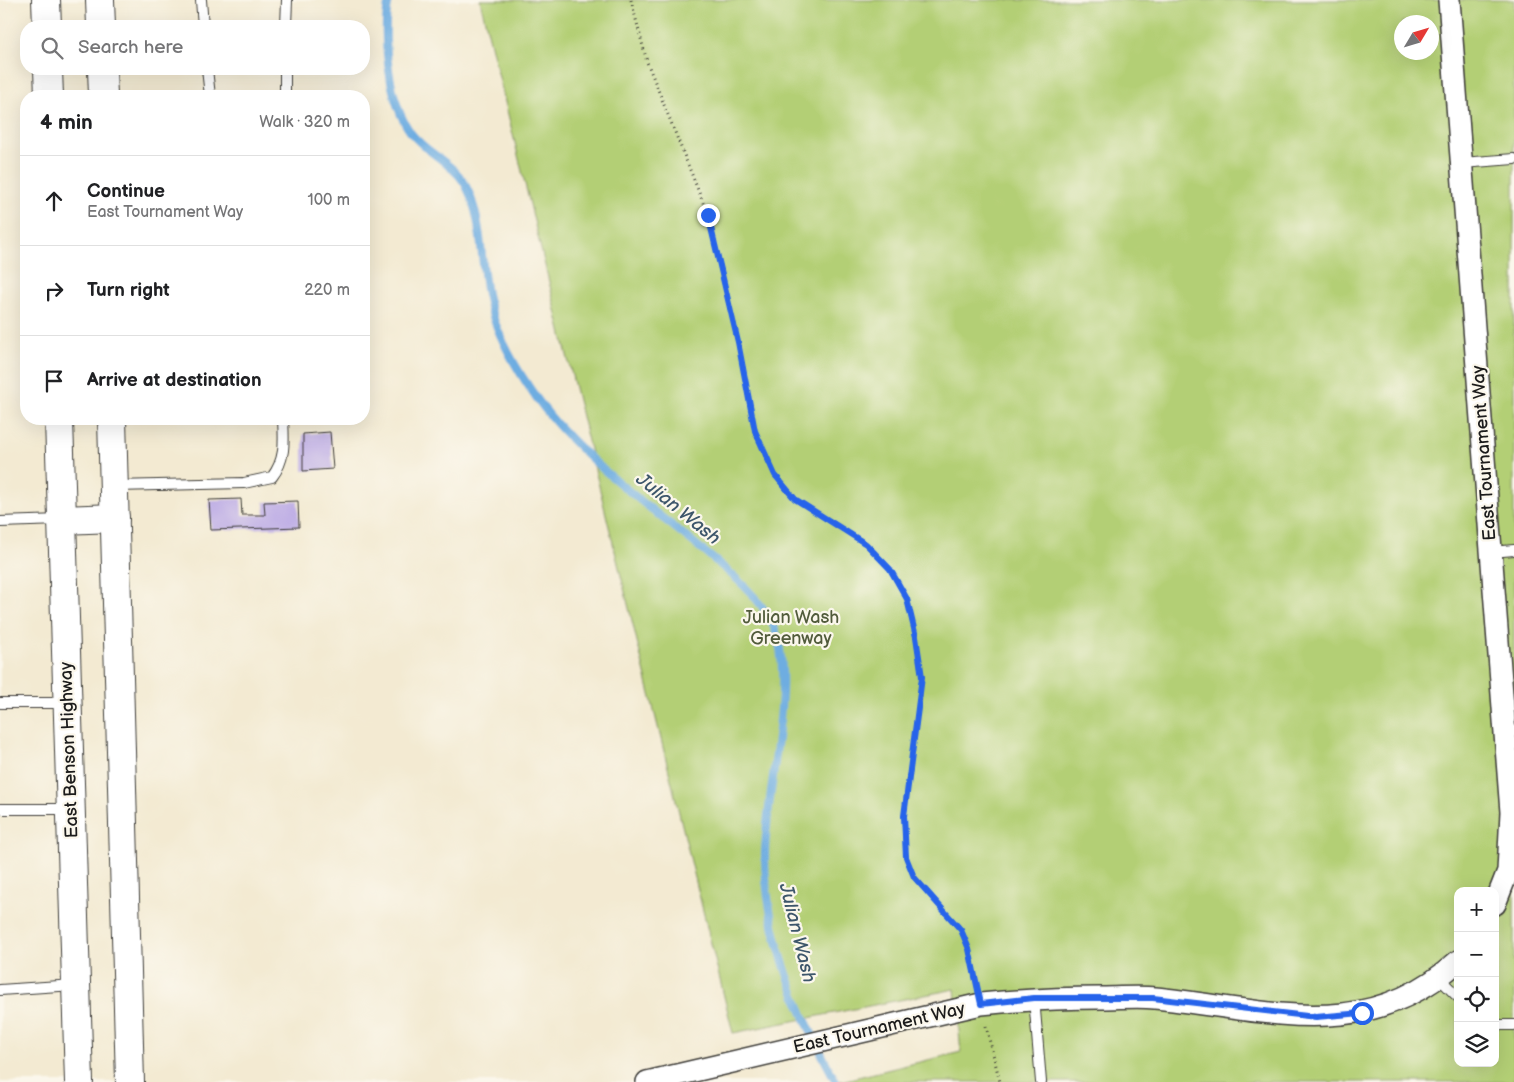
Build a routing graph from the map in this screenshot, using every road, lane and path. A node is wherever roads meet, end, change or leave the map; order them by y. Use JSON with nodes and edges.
{"nodes":[{"id":1,"x":46,"y":0,"type":"edge"},
{"id":2,"x":100,"y":0,"type":"edge"},
{"id":3,"x":201,"y":0,"type":"edge"},
{"id":4,"x":287,"y":0,"type":"edge"},
{"id":5,"x":631,"y":0,"type":"edge"},
{"id":6,"x":1449,"y":0,"type":"edge"},
{"id":7,"x":47,"y":20,"type":"edge"},
{"id":8,"x":100,"y":20,"type":"edge"},
{"id":9,"x":203,"y":20,"type":"edge"},
{"id":10,"x":286,"y":20,"type":"edge"},
{"id":11,"x":48,"y":75,"type":"edge"},
{"id":12,"x":102,"y":75,"type":"edge"},
{"id":13,"x":208,"y":75,"type":"edge"},
{"id":14,"x":285,"y":75,"type":"edge"},
{"id":15,"x":49,"y":90,"type":"edge"},
{"id":16,"x":103,"y":90,"type":"edge"},
{"id":17,"x":209,"y":90,"type":"edge"},
{"id":18,"x":285,"y":90,"type":"edge"},
{"id":19,"x":1514,"y":158,"type":"edge"},
{"id":20,"x":1462,"y":163,"type":"junction"},
{"id":21,"x":59,"y":425,"type":"edge"},
{"id":22,"x":112,"y":425,"type":"edge"},
{"id":23,"x":283,"y":425,"type":"edge"},
{"id":24,"x":114,"y":486,"type":"junction"},
{"id":25,"x":115,"y":518,"type":"junction"},
{"id":26,"x":62,"y":520,"type":"junction"},
{"id":27,"x":0,"y":522,"type":"edge"},
{"id":28,"x":1514,"y":550,"type":"edge"},
{"id":29,"x":1491,"y":552,"type":"junction"},
{"id":30,"x":68,"y":703,"type":"junction"},
{"id":31,"x":0,"y":704,"type":"edge"},
{"id":32,"x":0,"y":809,"type":"edge"},
{"id":33,"x":71,"y":809,"type":"junction"},
{"id":34,"x":1511,"y":871,"type":"edge"},
{"id":35,"x":1499,"y":896,"type":"edge"},
{"id":36,"x":1454,"y":965,"type":"edge"},
{"id":37,"x":1439,"y":978,"type":"junction"},
{"id":38,"x":76,"y":985,"type":"junction"},
{"id":39,"x":0,"y":990,"type":"edge"},
{"id":40,"x":1454,"y":993,"type":"edge"},
{"id":41,"x":1034,"y":998,"type":"junction"},
{"id":42,"x":981,"y":1004,"type":"junction"},
{"id":43,"x":1499,"y":1025,"type":"edge"},
{"id":44,"x":1514,"y":1025,"type":"edge"},
{"id":45,"x":80,"y":1082,"type":"edge"},
{"id":46,"x":130,"y":1082,"type":"edge"},
{"id":47,"x":647,"y":1082,"type":"edge"},
{"id":48,"x":1000,"y":1082,"type":"edge"},
{"id":49,"x":1041,"y":1082,"type":"edge"}],
"edges":[{"from":1,"to":7,"type":"main road"},
{"from":2,"to":8,"type":"main road"},
{"from":3,"to":9,"type":"lane"},
{"from":4,"to":10,"type":"lane"},
{"from":5,"to":42,"type":"path"},
{"from":6,"to":20,"type":"street","name":"East Tournament Way"},
{"from":11,"to":15,"type":"main road"},
{"from":12,"to":16,"type":"main road"},
{"from":13,"to":17,"type":"lane"},
{"from":14,"to":18,"type":"lane"},
{"from":19,"to":20,"type":"lane"},
{"from":20,"to":29,"type":"street","name":"East Tournament Way"},
{"from":21,"to":26,"type":"main road","name":"East Benson Highway"},
{"from":22,"to":24,"type":"main road"},
{"from":23,"to":24,"type":"lane"},
{"from":24,"to":25,"type":"main road"},
{"from":25,"to":26,"type":"main road"},
{"from":25,"to":46,"type":"main road"},
{"from":26,"to":27,"type":"lane"},
{"from":26,"to":30,"type":"main road","name":"East Benson Highway"},
{"from":28,"to":29,"type":"lane"},
{"from":29,"to":34,"type":"street","name":"East Tournament Way"},
{"from":30,"to":31,"type":"lane"},
{"from":30,"to":33,"type":"main road","name":"East Benson Highway"},
{"from":32,"to":33,"type":"lane"},
{"from":33,"to":38,"type":"main road","name":"East Benson Highway"},
{"from":34,"to":35,"type":"street","name":"East Tournament Way"},
{"from":36,"to":37,"type":"street","name":"East Tournament Way"},
{"from":37,"to":40,"type":"lane"},
{"from":37,"to":41,"type":"street","name":"East Tournament Way"},
{"from":38,"to":39,"type":"lane"},
{"from":38,"to":45,"type":"main road","name":"East Benson Highway"},
{"from":41,"to":42,"type":"street","name":"East Tournament Way"},
{"from":41,"to":49,"type":"lane"},
{"from":42,"to":47,"type":"street","name":"East Tournament Way"},
{"from":42,"to":48,"type":"path"},
{"from":43,"to":44,"type":"lane"}]}
